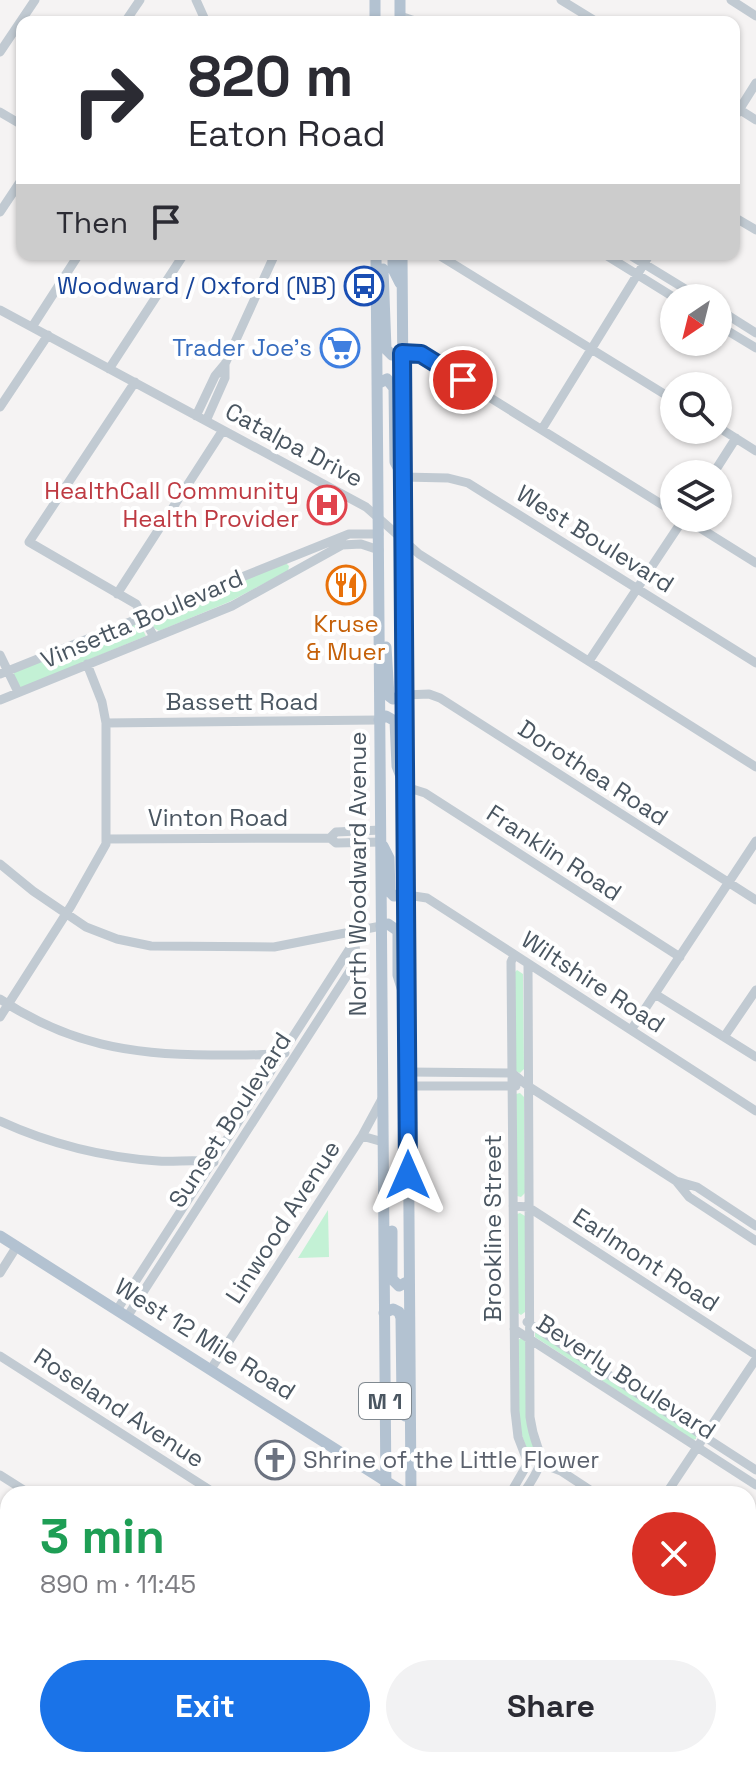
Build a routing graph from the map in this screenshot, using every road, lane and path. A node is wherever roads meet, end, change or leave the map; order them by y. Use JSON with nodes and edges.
{"nodes":[{"id":1,"x":561,"y":0,"type":"edge"},
{"id":2,"x":731,"y":0,"type":"edge"},
{"id":3,"x":587,"y":16,"type":"edge"},
{"id":4,"x":756,"y":16,"type":"edge"},
{"id":5,"x":16,"y":28,"type":"edge"},
{"id":6,"x":0,"y":52,"type":"edge"},
{"id":7,"x":756,"y":83,"type":"edge"},
{"id":8,"x":740,"y":105,"type":"edge"},
{"id":9,"x":16,"y":188,"type":"edge"},
{"id":10,"x":0,"y":212,"type":"edge"},
{"id":11,"x":75,"y":260,"type":"edge"},
{"id":12,"x":180,"y":260,"type":"edge"},
{"id":13,"x":272,"y":260,"type":"edge"},
{"id":14,"x":376,"y":260,"type":"edge"},
{"id":15,"x":379,"y":260,"type":"edge"},
{"id":16,"x":393,"y":260,"type":"edge"},
{"id":17,"x":402,"y":260,"type":"edge"},
{"id":18,"x":447,"y":260,"type":"edge"},
{"id":19,"x":613,"y":260,"type":"edge"},
{"id":20,"x":638,"y":260,"type":"edge"},
{"id":21,"x":646,"y":260,"type":"edge"},
{"id":22,"x":644,"y":264,"type":"junction"},
{"id":23,"x":637,"y":275,"type":"junction"},
{"id":24,"x":677,"y":284,"type":"edge"},
{"id":25,"x":402,"y":287,"type":"junction"},
{"id":26,"x":660,"y":289,"type":"edge"},
{"id":27,"x":0,"y":310,"type":"edge"},
{"id":28,"x":732,"y":318,"type":"edge"},
{"id":29,"x":32,"y":327,"type":"junction"},
{"id":30,"x":732,"y":333,"type":"edge"},
{"id":31,"x":756,"y":333,"type":"edge"},
{"id":32,"x":48,"y":335,"type":"junction"},
{"id":33,"x":756,"y":348,"type":"edge"},
{"id":34,"x":592,"y":349,"type":"junction"},
{"id":35,"x":402,"y":353,"type":"junction"},
{"id":36,"x":225,"y":364,"type":"junction"},
{"id":37,"x":109,"y":369,"type":"junction"},
{"id":38,"x":135,"y":382,"type":"junction"},
{"id":39,"x":377,"y":384,"type":"junction"},
{"id":40,"x":660,"y":391,"type":"edge"},
{"id":41,"x":0,"y":407,"type":"edge"},
{"id":42,"x":196,"y":416,"type":"junction"},
{"id":43,"x":206,"y":421,"type":"junction"},
{"id":44,"x":542,"y":429,"type":"junction"},
{"id":45,"x":223,"y":430,"type":"junction"},
{"id":46,"x":732,"y":436,"type":"edge"},
{"id":47,"x":736,"y":438,"type":"junction"},
{"id":48,"x":756,"y":451,"type":"edge"},
{"id":49,"x":722,"y":460,"type":"edge"},
{"id":50,"x":403,"y":477,"type":"junction"},
{"id":51,"x":660,"y":503,"type":"edge"},
{"id":52,"x":378,"y":518,"type":"junction"},
{"id":53,"x":675,"y":532,"type":"edge"},
{"id":54,"x":706,"y":532,"type":"edge"},
{"id":55,"x":379,"y":534,"type":"junction"},
{"id":56,"x":404,"y":541,"type":"junction"},
{"id":57,"x":379,"y":550,"type":"junction"},
{"id":58,"x":291,"y":557,"type":"junction"},
{"id":59,"x":756,"y":563,"type":"edge"},
{"id":60,"x":298,"y":570,"type":"junction"},
{"id":61,"x":637,"y":589,"type":"junction"},
{"id":62,"x":117,"y":594,"type":"junction"},
{"id":63,"x":379,"y":595,"type":"junction"},
{"id":64,"x":144,"y":616,"type":"junction"},
{"id":65,"x":154,"y":637,"type":"junction"},
{"id":66,"x":0,"y":655,"type":"edge"},
{"id":67,"x":589,"y":661,"type":"junction"},
{"id":68,"x":756,"y":663,"type":"edge"},
{"id":69,"x":87,"y":664,"type":"junction"},
{"id":70,"x":4,"y":673,"type":"edge"},
{"id":71,"x":18,"y":692,"type":"junction"},
{"id":72,"x":405,"y":695,"type":"junction"},
{"id":73,"x":0,"y":700,"type":"edge"},
{"id":74,"x":379,"y":720,"type":"junction"},
{"id":75,"x":106,"y":723,"type":"junction"},
{"id":76,"x":756,"y":767,"type":"edge"},
{"id":77,"x":406,"y":787,"type":"junction"},
{"id":78,"x":381,"y":836,"type":"junction"},
{"id":79,"x":107,"y":839,"type":"junction"},
{"id":80,"x":756,"y":841,"type":"edge"},
{"id":81,"x":0,"y":864,"type":"edge"},
{"id":82,"x":729,"y":883,"type":"junction"},
{"id":83,"x":407,"y":895,"type":"junction"},
{"id":84,"x":756,"y":900,"type":"edge"},
{"id":85,"x":65,"y":914,"type":"junction"},
{"id":86,"x":381,"y":926,"type":"junction"},
{"id":87,"x":353,"y":937,"type":"junction"},
{"id":88,"x":514,"y":955,"type":"junction"},
{"id":89,"x":680,"y":957,"type":"junction"},
{"id":90,"x":528,"y":964,"type":"junction"},
{"id":91,"x":756,"y":990,"type":"edge"},
{"id":92,"x":655,"y":994,"type":"junction"},
{"id":93,"x":4,"y":1002,"type":"edge"},
{"id":94,"x":407,"y":1003,"type":"junction"},
{"id":95,"x":0,"y":1017,"type":"edge"},
{"id":96,"x":631,"y":1030,"type":"junction"},
{"id":97,"x":724,"y":1037,"type":"junction"},
{"id":98,"x":283,"y":1052,"type":"junction"},
{"id":99,"x":297,"y":1054,"type":"junction"},
{"id":100,"x":756,"y":1057,"type":"edge"},
{"id":101,"x":408,"y":1072,"type":"junction"},
{"id":102,"x":512,"y":1073,"type":"junction"},
{"id":103,"x":408,"y":1086,"type":"junction"},
{"id":104,"x":512,"y":1086,"type":"junction"},
{"id":105,"x":528,"y":1086,"type":"junction"},
{"id":106,"x":382,"y":1099,"type":"junction"},
{"id":107,"x":756,"y":1111,"type":"edge"},
{"id":108,"x":0,"y":1121,"type":"edge"},
{"id":109,"x":362,"y":1136,"type":"junction"},
{"id":110,"x":383,"y":1142,"type":"junction"},
{"id":111,"x":212,"y":1162,"type":"junction"},
{"id":112,"x":224,"y":1165,"type":"junction"},
{"id":113,"x":676,"y":1181,"type":"junction"},
{"id":114,"x":513,"y":1206,"type":"junction"},
{"id":115,"x":528,"y":1207,"type":"junction"},
{"id":116,"x":384,"y":1216,"type":"junction"},
{"id":117,"x":756,"y":1226,"type":"edge"},
{"id":118,"x":0,"y":1236,"type":"edge"},
{"id":119,"x":756,"y":1241,"type":"edge"},
{"id":120,"x":17,"y":1246,"type":"junction"},
{"id":121,"x":0,"y":1273,"type":"edge"},
{"id":122,"x":409,"y":1281,"type":"junction"},
{"id":123,"x":122,"y":1313,"type":"junction"},
{"id":124,"x":384,"y":1313,"type":"junction"},
{"id":125,"x":514,"y":1316,"type":"junction"},
{"id":126,"x":528,"y":1323,"type":"junction"},
{"id":127,"x":514,"y":1329,"type":"junction"},
{"id":128,"x":529,"y":1336,"type":"junction"},
{"id":129,"x":0,"y":1356,"type":"edge"},
{"id":130,"x":756,"y":1357,"type":"edge"},
{"id":131,"x":211,"y":1369,"type":"junction"},
{"id":132,"x":704,"y":1436,"type":"junction"},
{"id":133,"x":411,"y":1440,"type":"junction"},
{"id":134,"x":697,"y":1447,"type":"junction"},
{"id":135,"x":528,"y":1463,"type":"junction"},
{"id":136,"x":542,"y":1463,"type":"junction"},
{"id":137,"x":756,"y":1470,"type":"edge"},
{"id":138,"x":0,"y":1475,"type":"edge"},
{"id":139,"x":386,"y":1481,"type":"junction"},
{"id":140,"x":756,"y":1485,"type":"edge"},
{"id":141,"x":17,"y":1486,"type":"edge"},
{"id":142,"x":203,"y":1486,"type":"edge"},
{"id":143,"x":386,"y":1486,"type":"edge"},
{"id":144,"x":395,"y":1486,"type":"edge"},
{"id":145,"x":409,"y":1486,"type":"edge"},
{"id":146,"x":515,"y":1486,"type":"edge"},
{"id":147,"x":528,"y":1486,"type":"edge"},
{"id":148,"x":584,"y":1486,"type":"edge"},
{"id":149,"x":671,"y":1486,"type":"edge"}],
"edges":[{"from":1,"to":3,"type":"street"},
{"from":2,"to":4,"type":"street"},
{"from":5,"to":6,"type":"street"},
{"from":7,"to":8,"type":"street"},
{"from":9,"to":10,"type":"street"},
{"from":11,"to":29,"type":"street"},
{"from":12,"to":37,"type":"street"},
{"from":13,"to":36,"type":"street"},
{"from":14,"to":39,"type":"main road","name":"North Woodward Avenue","number":"M 1"},
{"from":15,"to":35,"type":"main road"},
{"from":16,"to":25,"type":"main road"},
{"from":17,"to":25,"type":"main road","number":"M 1"},
{"from":18,"to":34,"type":"street"},
{"from":19,"to":23,"type":"street"},
{"from":20,"to":22,"type":"street"},
{"from":21,"to":22,"type":"street"},
{"from":22,"to":23,"type":"street"},
{"from":22,"to":24,"type":"street"},
{"from":23,"to":26,"type":"street"},
{"from":23,"to":34,"type":"street"},
{"from":25,"to":35,"type":"main road","number":"M 1"},
{"from":27,"to":29,"type":"street","name":"Catalpa Drive"},
{"from":28,"to":31,"type":"street"},
{"from":29,"to":32,"type":"street","name":"Catalpa Drive"},
{"from":30,"to":33,"type":"street"},
{"from":32,"to":37,"type":"street","name":"Catalpa Drive"},
{"from":32,"to":41,"type":"street"},
{"from":34,"to":40,"type":"street"},
{"from":34,"to":44,"type":"street"},
{"from":35,"to":44,"type":"street"},
{"from":35,"to":50,"type":"main road","number":"M 1"},
{"from":36,"to":42,"type":"street"},
{"from":36,"to":43,"type":"street"},
{"from":37,"to":38,"type":"street","name":"Catalpa Drive"},
{"from":38,"to":42,"type":"street","name":"Catalpa Drive"},
{"from":38,"to":62,"type":"street"},
{"from":39,"to":50,"type":"main road"},
{"from":39,"to":52,"type":"main road","name":"North Woodward Avenue","number":"M 1"},
{"from":42,"to":43,"type":"street","name":"Catalpa Drive"},
{"from":43,"to":45,"type":"street","name":"Catalpa Drive"},
{"from":44,"to":51,"type":"street"},
{"from":45,"to":52,"type":"street","name":"Catalpa Drive"},
{"from":45,"to":62,"type":"street"},
{"from":46,"to":47,"type":"street"},
{"from":47,"to":48,"type":"street"},
{"from":47,"to":49,"type":"street"},
{"from":50,"to":56,"type":"main road","number":"M 1"},
{"from":50,"to":61,"type":"street","name":"West Boulevard"},
{"from":52,"to":55,"type":"main road","name":"North Woodward Avenue","number":"M 1"},
{"from":52,"to":56,"type":"street","name":"Catalpa Drive"},
{"from":53,"to":61,"type":"street"},
{"from":54,"to":59,"type":"street"},
{"from":55,"to":57,"type":"main road","name":"North Woodward Avenue","number":"M 1"},
{"from":55,"to":58,"type":"street","name":"Vinsetta Boulevard"},
{"from":56,"to":67,"type":"street","name":"Catalpa Drive"},
{"from":56,"to":72,"type":"main road","number":"M 1"},
{"from":57,"to":60,"type":"street","name":"Vinsetta Boulevard"},
{"from":57,"to":63,"type":"main road","name":"North Woodward Avenue","number":"M 1"},
{"from":58,"to":60,"type":"street"},
{"from":58,"to":64,"type":"street","name":"Vinsetta Boulevard"},
{"from":60,"to":65,"type":"street","name":"Vinsetta Boulevard"},
{"from":61,"to":67,"type":"street"},
{"from":61,"to":68,"type":"street","name":"West Boulevard"},
{"from":62,"to":64,"type":"street"},
{"from":63,"to":72,"type":"main road"},
{"from":63,"to":74,"type":"main road","name":"North Woodward Avenue","number":"M 1"},
{"from":64,"to":65,"type":"street"},
{"from":64,"to":70,"type":"street","name":"Vinsetta Boulevard"},
{"from":65,"to":69,"type":"street","name":"Vinsetta Boulevard"},
{"from":66,"to":70,"type":"street"},
{"from":67,"to":76,"type":"street","name":"Catalpa Drive"},
{"from":69,"to":71,"type":"street","name":"Vinsetta Boulevard"},
{"from":69,"to":75,"type":"street"},
{"from":70,"to":71,"type":"street"},
{"from":71,"to":73,"type":"street","name":"Vinsetta Boulevard"},
{"from":72,"to":77,"type":"main road","number":"M 1"},
{"from":72,"to":82,"type":"street","name":"Dorothea Road"},
{"from":74,"to":75,"type":"street","name":"Bassett Road"},
{"from":74,"to":77,"type":"main road"},
{"from":74,"to":78,"type":"main road","name":"North Woodward Avenue","number":"M 1"},
{"from":75,"to":79,"type":"street"},
{"from":77,"to":83,"type":"main road","number":"M 1"},
{"from":77,"to":89,"type":"street","name":"Franklin Road"},
{"from":78,"to":79,"type":"street","name":"Vinton Road"},
{"from":78,"to":83,"type":"main road"},
{"from":78,"to":86,"type":"main road","name":"North Woodward Avenue","number":"M 1"},
{"from":79,"to":85,"type":"street"},
{"from":80,"to":82,"type":"street"},
{"from":81,"to":85,"type":"street"},
{"from":82,"to":84,"type":"street","name":"Dorothea Road"},
{"from":82,"to":89,"type":"street"},
{"from":83,"to":88,"type":"street","name":"Wiltshire Road"},
{"from":83,"to":94,"type":"main road","number":"M 1"},
{"from":85,"to":87,"type":"street"},
{"from":85,"to":93,"type":"street"},
{"from":86,"to":87,"type":"street"},
{"from":86,"to":94,"type":"main road"},
{"from":86,"to":106,"type":"main road","name":"North Woodward Avenue","number":"M 1"},
{"from":87,"to":98,"type":"street","name":"Sunset Boulevard"},
{"from":87,"to":99,"type":"street","name":"Sunset Boulevard"},
{"from":88,"to":90,"type":"street","name":"Wiltshire Road"},
{"from":88,"to":102,"type":"street","name":"Brookline Street"},
{"from":89,"to":92,"type":"street"},
{"from":90,"to":96,"type":"street","name":"Wiltshire Road"},
{"from":90,"to":105,"type":"street","name":"Brookline Street"},
{"from":91,"to":97,"type":"street"},
{"from":92,"to":96,"type":"street"},
{"from":92,"to":97,"type":"street"},
{"from":93,"to":95,"type":"street"},
{"from":93,"to":98,"type":"street"},
{"from":94,"to":101,"type":"main road","number":"M 1"},
{"from":96,"to":107,"type":"street","name":"Wiltshire Road"},
{"from":97,"to":100,"type":"street"},
{"from":98,"to":99,"type":"street"},
{"from":98,"to":111,"type":"street","name":"Sunset Boulevard"},
{"from":99,"to":112,"type":"street","name":"Sunset Boulevard"},
{"from":101,"to":102,"type":"street"},
{"from":101,"to":103,"type":"main road","number":"M 1"},
{"from":102,"to":104,"type":"street","name":"Brookline Street"},
{"from":102,"to":105,"type":"street"},
{"from":103,"to":104,"type":"street"},
{"from":103,"to":122,"type":"main road","number":"M 1"},
{"from":104,"to":105,"type":"street"},
{"from":104,"to":114,"type":"street","name":"Brookline Street"},
{"from":105,"to":113,"type":"street"},
{"from":105,"to":115,"type":"street","name":"Brookline Street"},
{"from":106,"to":109,"type":"street","name":"Linwood Avenue"},
{"from":106,"to":110,"type":"main road","name":"North Woodward Avenue","number":"M 1"},
{"from":108,"to":111,"type":"street"},
{"from":109,"to":110,"type":"street","name":"Linwood Avenue"},
{"from":109,"to":131,"type":"street","name":"Linwood Avenue"},
{"from":110,"to":116,"type":"main road","name":"North Woodward Avenue","number":"M 1"},
{"from":111,"to":112,"type":"street"},
{"from":111,"to":123,"type":"street","name":"Sunset Boulevard"},
{"from":112,"to":123,"type":"street","name":"Sunset Boulevard"},
{"from":113,"to":117,"type":"street"},
{"from":113,"to":119,"type":"street"},
{"from":114,"to":115,"type":"street","name":"Earlmont Road"},
{"from":114,"to":125,"type":"street","name":"Brookline Street"},
{"from":115,"to":126,"type":"street","name":"Brookline Street"},
{"from":115,"to":130,"type":"street","name":"Earlmont Road"},
{"from":116,"to":122,"type":"main road"},
{"from":116,"to":124,"type":"main road","name":"North Woodward Avenue","number":"M 1"},
{"from":118,"to":120,"type":"main road","name":"West 12 Mile Road"},
{"from":120,"to":121,"type":"street"},
{"from":120,"to":123,"type":"main road","name":"West 12 Mile Road"},
{"from":122,"to":133,"type":"main road","number":"M 1"},
{"from":123,"to":131,"type":"main road","name":"West 12 Mile Road"},
{"from":124,"to":133,"type":"main road"},
{"from":124,"to":139,"type":"main road","name":"North Woodward Avenue","number":"M 1"},
{"from":125,"to":126,"type":"street","name":"Beverly Boulevard"},
{"from":125,"to":127,"type":"street","name":"Brookline Street"},
{"from":126,"to":128,"type":"street","name":"Brookline Street"},
{"from":126,"to":132,"type":"street","name":"Beverly Boulevard"},
{"from":127,"to":128,"type":"street","name":"Beverly Boulevard"},
{"from":127,"to":135,"type":"street","name":"Brookline Street"},
{"from":128,"to":134,"type":"street","name":"Beverly Boulevard"},
{"from":128,"to":136,"type":"street","name":"Brookline Street"},
{"from":129,"to":142,"type":"street","name":"Roseland Avenue"},
{"from":130,"to":132,"type":"street"},
{"from":131,"to":139,"type":"main road","name":"West 12 Mile Road"},
{"from":132,"to":134,"type":"street"},
{"from":132,"to":137,"type":"street","name":"Beverly Boulevard"},
{"from":133,"to":145,"type":"main road","number":"M 1"},
{"from":134,"to":140,"type":"street","name":"Beverly Boulevard"},
{"from":134,"to":149,"type":"street"},
{"from":135,"to":136,"type":"street"},
{"from":135,"to":146,"type":"street"},
{"from":136,"to":147,"type":"street"},
{"from":136,"to":148,"type":"street"},
{"from":138,"to":141,"type":"street"},
{"from":139,"to":143,"type":"main road","name":"North Woodward Avenue","number":"M 1"},
{"from":139,"to":144,"type":"main road","name":"West 12 Mile Road"}]}
